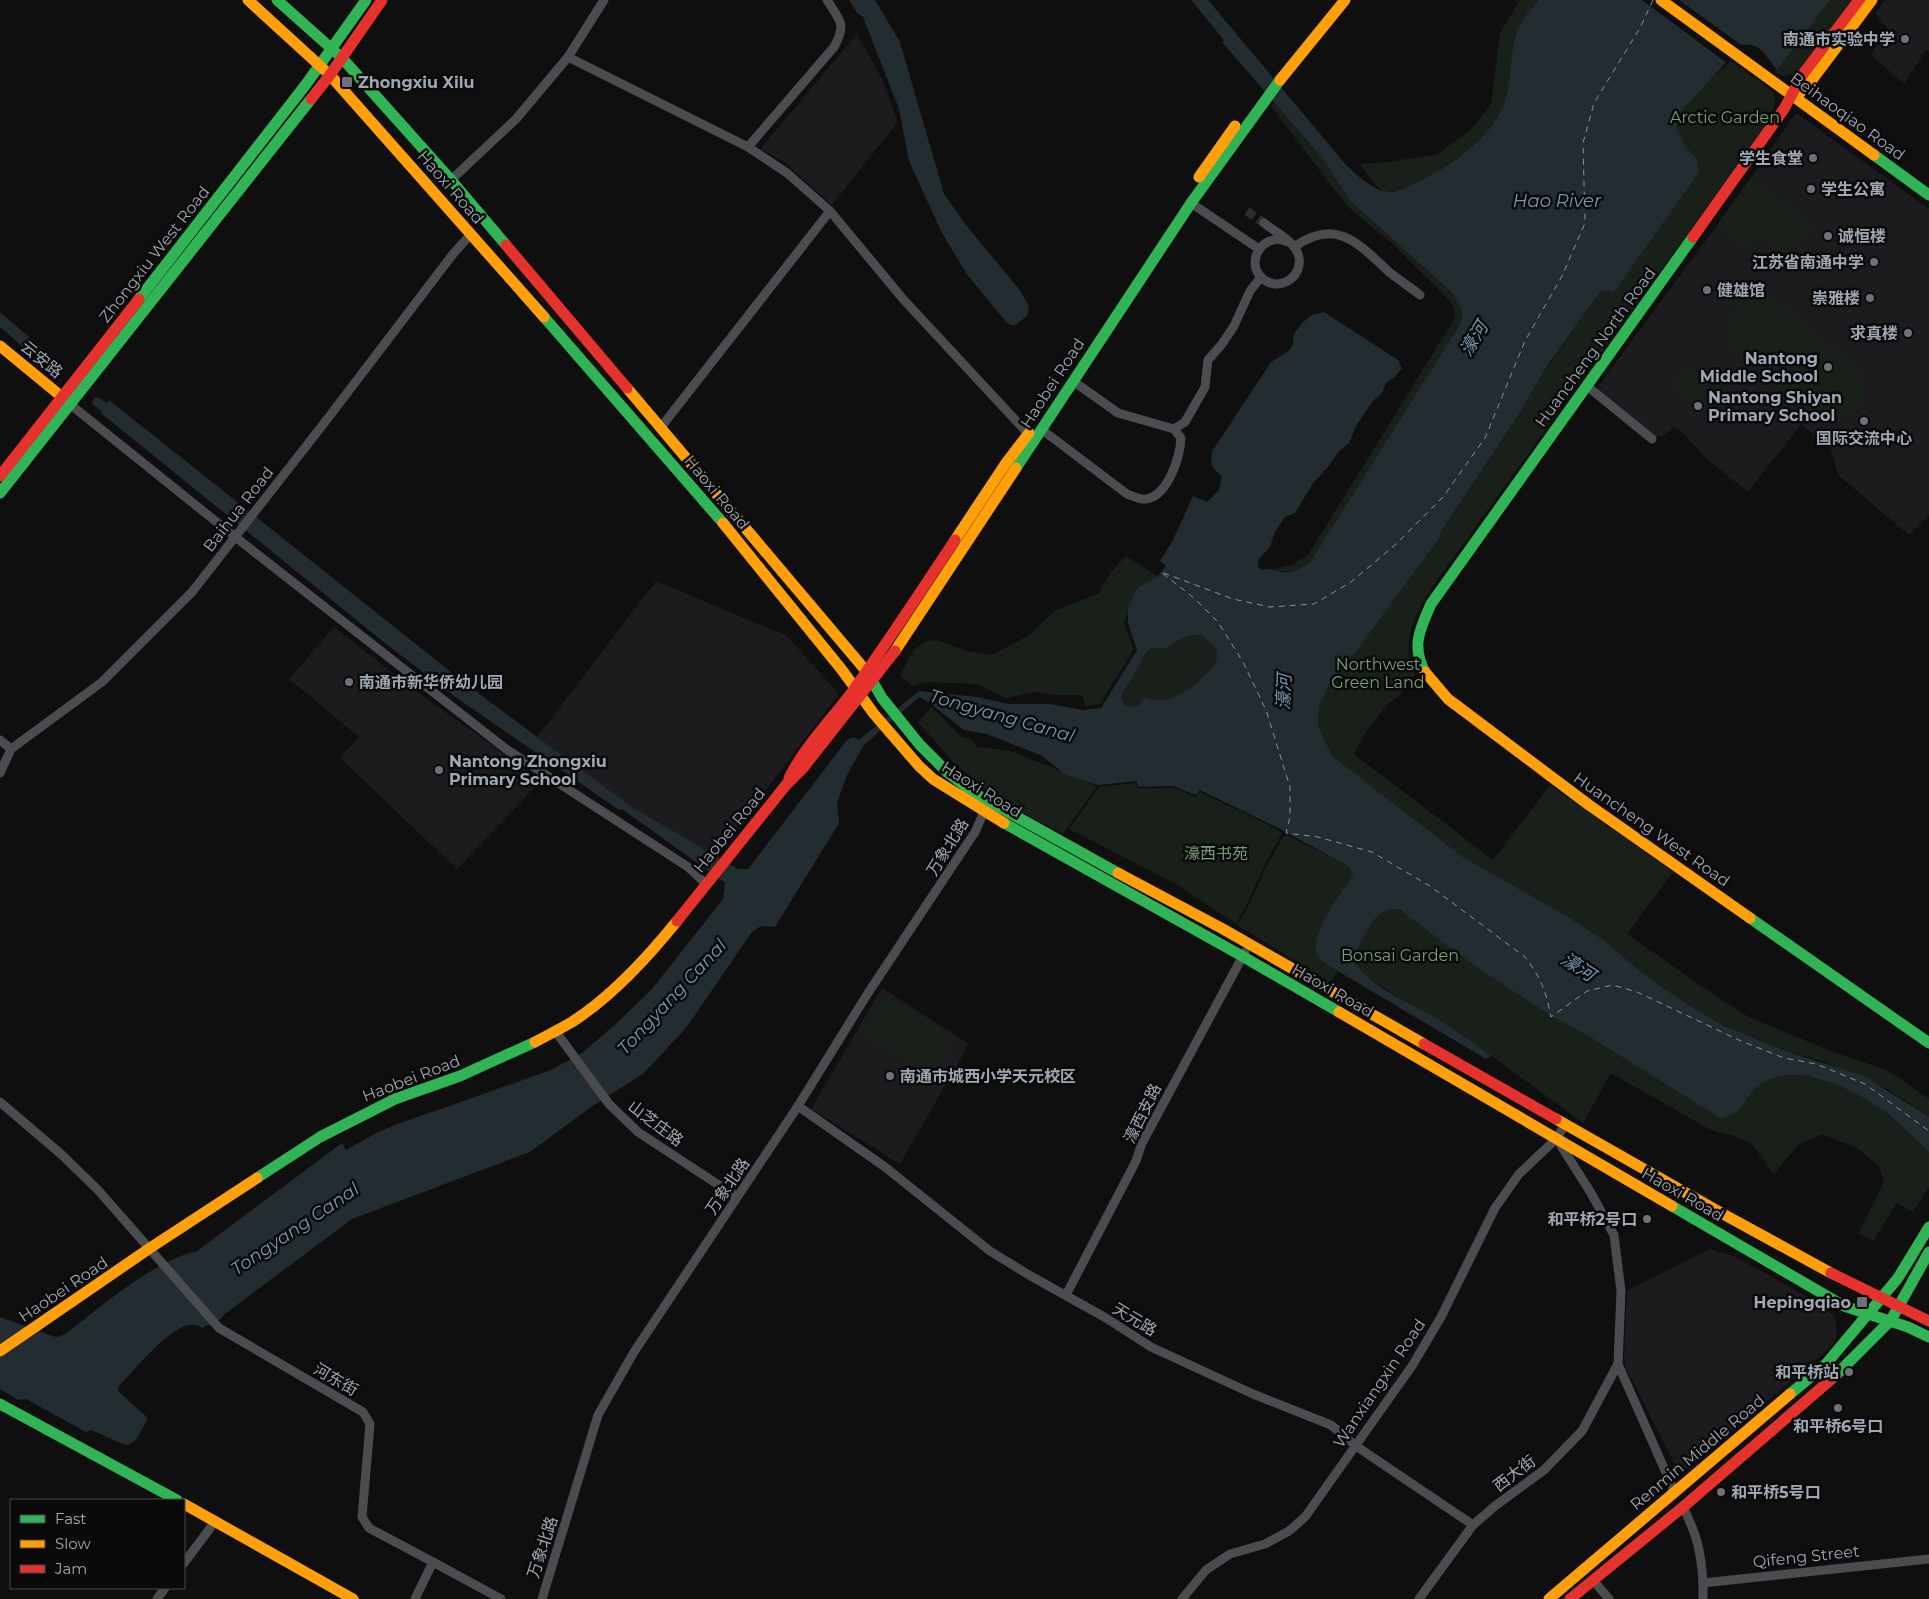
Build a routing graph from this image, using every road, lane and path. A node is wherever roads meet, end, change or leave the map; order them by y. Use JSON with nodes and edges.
{"nodes":[{"id":1,"x":248,"y":0,"type":"edge"},
{"id":2,"x":277,"y":0,"type":"edge"},
{"id":3,"x":366,"y":0,"type":"edge"},
{"id":4,"x":382,"y":0,"type":"edge"},
{"id":5,"x":604,"y":0,"type":"edge"},
{"id":6,"x":827,"y":0,"type":"edge"},
{"id":7,"x":1336,"y":0,"type":"edge"},
{"id":8,"x":1346,"y":0,"type":"edge"},
{"id":9,"x":1661,"y":0,"type":"edge"},
{"id":10,"x":1860,"y":0,"type":"edge"},
{"id":11,"x":1872,"y":0,"type":"edge"},
{"id":12,"x":332,"y":50,"type":"junction"},
{"id":13,"x":568,"y":56,"type":"junction"},
{"id":14,"x":342,"y":58,"type":"junction"},
{"id":15,"x":320,"y":65,"type":"junction"},
{"id":16,"x":330,"y":75,"type":"junction"},
{"id":17,"x":1277,"y":77,"type":"junction"},
{"id":18,"x":1263,"y":94,"type":"junction"},
{"id":19,"x":1794,"y":96,"type":"junction"},
{"id":20,"x":748,"y":147,"type":"junction"},
{"id":21,"x":451,"y":180,"type":"junction"},
{"id":22,"x":1929,"y":195,"type":"edge"},
{"id":23,"x":1191,"y":203,"type":"junction"},
{"id":24,"x":830,"y":211,"type":"junction"},
{"id":25,"x":1264,"y":223,"type":"tunnel mouth"},
{"id":26,"x":471,"y":234,"type":"junction"},
{"id":27,"x":1291,"y":244,"type":"junction"},
{"id":28,"x":1259,"y":249,"type":"junction"},
{"id":29,"x":1261,"y":277,"type":"junction"},
{"id":30,"x":1420,"y":295,"type":"dead end"},
{"id":31,"x":0,"y":346,"type":"edge"},
{"id":32,"x":1073,"y":381,"type":"junction"},
{"id":33,"x":1587,"y":386,"type":"junction"},
{"id":34,"x":67,"y":401,"type":"junction"},
{"id":35,"x":660,"y":428,"type":"junction"},
{"id":36,"x":1041,"y":429,"type":"junction"},
{"id":37,"x":1174,"y":429,"type":"junction"},
{"id":38,"x":1031,"y":437,"type":"junction"},
{"id":39,"x":1652,"y":438,"type":"dead end"},
{"id":40,"x":0,"y":476,"type":"edge"},
{"id":41,"x":0,"y":493,"type":"edge"},
{"id":42,"x":237,"y":533,"type":"junction"},
{"id":43,"x":1431,"y":604,"type":"joint"},
{"id":44,"x":866,"y":672,"type":"junction"},
{"id":45,"x":874,"y":682,"type":"junction"},
{"id":46,"x":858,"y":692,"type":"junction"},
{"id":47,"x":0,"y":740,"type":"edge"},
{"id":48,"x":11,"y":749,"type":"junction"},
{"id":49,"x":0,"y":773,"type":"edge"},
{"id":50,"x":984,"y":812,"type":"junction"},
{"id":51,"x":708,"y":882,"type":"junction"},
{"id":52,"x":1249,"y":945,"type":"junction"},
{"id":53,"x":1242,"y":956,"type":"junction"},
{"id":54,"x":556,"y":1032,"type":"junction"},
{"id":55,"x":1929,"y":1043,"type":"edge"},
{"id":56,"x":0,"y":1102,"type":"edge"},
{"id":57,"x":798,"y":1106,"type":"junction"},
{"id":58,"x":1565,"y":1125,"type":"junction"},
{"id":59,"x":1556,"y":1139,"type":"junction"},
{"id":60,"x":737,"y":1197,"type":"junction"},
{"id":61,"x":1929,"y":1227,"type":"edge"},
{"id":62,"x":150,"y":1248,"type":"junction"},
{"id":63,"x":1929,"y":1252,"type":"edge"},
{"id":64,"x":1066,"y":1295,"type":"junction"},
{"id":65,"x":1882,"y":1298,"type":"junction"},
{"id":66,"x":1900,"y":1306,"type":"junction"},
{"id":67,"x":1868,"y":1316,"type":"junction"},
{"id":68,"x":1890,"y":1320,"type":"junction"},
{"id":69,"x":1929,"y":1321,"type":"edge"},
{"id":70,"x":1929,"y":1337,"type":"edge"},
{"id":71,"x":0,"y":1351,"type":"edge"},
{"id":72,"x":1618,"y":1364,"type":"junction"},
{"id":73,"x":0,"y":1404,"type":"edge"},
{"id":74,"x":0,"y":1413,"type":"edge"},
{"id":75,"x":1356,"y":1446,"type":"junction"},
{"id":76,"x":1675,"y":1493,"type":"junction"},
{"id":77,"x":158,"y":1499,"type":"edge"},
{"id":78,"x":175,"y":1499,"type":"edge"},
{"id":79,"x":185,"y":1505,"type":"edge"},
{"id":80,"x":1683,"y":1507,"type":"junction"},
{"id":81,"x":185,"y":1514,"type":"edge"},
{"id":82,"x":1473,"y":1526,"type":"junction"},
{"id":83,"x":211,"y":1527,"type":"junction"},
{"id":84,"x":1929,"y":1559,"type":"edge"},
{"id":85,"x":185,"y":1562,"type":"edge"},
{"id":86,"x":433,"y":1562,"type":"junction"},
{"id":87,"x":1593,"y":1580,"type":"junction"},
{"id":88,"x":1703,"y":1583,"type":"junction"},
{"id":89,"x":165,"y":1589,"type":"edge"},
{"id":90,"x":157,"y":1599,"type":"edge"},
{"id":91,"x":337,"y":1599,"type":"edge"},
{"id":92,"x":353,"y":1599,"type":"edge"},
{"id":93,"x":415,"y":1599,"type":"edge"},
{"id":94,"x":501,"y":1599,"type":"edge"},
{"id":95,"x":542,"y":1599,"type":"edge"},
{"id":96,"x":1182,"y":1599,"type":"edge"},
{"id":97,"x":1419,"y":1599,"type":"edge"},
{"id":98,"x":1549,"y":1599,"type":"edge"},
{"id":99,"x":1570,"y":1599,"type":"edge"},
{"id":100,"x":1609,"y":1599,"type":"edge"},
{"id":101,"x":1703,"y":1599,"type":"edge"}],
"edges":[{"from":1,"to":15,"type":"main road","name":"Haoxi Road"},
{"from":2,"to":12,"type":"main road","name":"Haoxi Road"},
{"from":3,"to":12,"type":"main road","name":"Zhongxiu West Road"},
{"from":4,"to":14,"type":"main road","name":"Zhongxiu West Road"},
{"from":5,"to":13,"type":"street"},
{"from":6,"to":20,"type":"street"},
{"from":7,"to":17,"type":"main road","name":"Haobei Road"},
{"from":8,"to":17,"type":"main road","name":"Haobei Road"},
{"from":9,"to":19,"type":"main road","name":"Beihaoqiao Road"},
{"from":10,"to":19,"type":"main road","name":"Huancheng North Road"},
{"from":11,"to":19,"type":"main road","name":"Huancheng North Road"},
{"from":12,"to":14,"type":"main road","name":"Haoxi Road"},
{"from":12,"to":15,"type":"main road","name":"Zhongxiu West Road"},
{"from":13,"to":20,"type":"street"},
{"from":13,"to":21,"type":"street"},
{"from":14,"to":16,"type":"main road","name":"Zhongxiu West Road"},
{"from":14,"to":21,"type":"main road","name":"Haoxi Road"},
{"from":15,"to":16,"type":"main road","name":"Haoxi Road"},
{"from":15,"to":34,"type":"main road","name":"Zhongxiu West Road"},
{"from":16,"to":26,"type":"main road","name":"Haoxi Road"},
{"from":16,"to":34,"type":"main road","name":"Zhongxiu West Road"},
{"from":17,"to":18,"type":"main road","name":"Haobei Road"},
{"from":18,"to":23,"type":"main road","name":"Haobei Road"},
{"from":18,"to":38,"type":"main road","name":"Haobei Road"},
{"from":19,"to":22,"type":"main road","name":"Beihaoqiao Road"},
{"from":19,"to":33,"type":"main road","name":"Huancheng North Road"},
{"from":20,"to":24,"type":"street"},
{"from":21,"to":35,"type":"main road","name":"Haoxi Road"},
{"from":23,"to":28,"type":"street"},
{"from":23,"to":32,"type":"main road","name":"Haobei Road"},
{"from":24,"to":35,"type":"street"},
{"from":24,"to":38,"type":"street"},
{"from":25,"to":27,"type":"street"},
{"from":26,"to":42,"type":"street","name":"Baihua Road"},
{"from":26,"to":46,"type":"main road","name":"Haoxi Road"},
{"from":27,"to":28,"type":"street"},
{"from":27,"to":29,"type":"street"},
{"from":27,"to":30,"type":"street"},
{"from":28,"to":29,"type":"street"},
{"from":29,"to":37,"type":"street"},
{"from":31,"to":34,"type":"main road","name":"云安路"},
{"from":32,"to":36,"type":"main road","name":"Haobei Road"},
{"from":32,"to":37,"type":"street"},
{"from":33,"to":39,"type":"street"},
{"from":33,"to":43,"type":"main road","name":"Huancheng North Road"},
{"from":34,"to":40,"type":"main road","name":"Zhongxiu West Road"},
{"from":34,"to":41,"type":"main road","name":"Zhongxiu West Road"},
{"from":34,"to":42,"type":"street"},
{"from":35,"to":44,"type":"main road","name":"Haoxi Road"},
{"from":36,"to":37,"type":"street"},
{"from":36,"to":38,"type":"main road","name":"Haobei Road"},
{"from":38,"to":44,"type":"main road","name":"Haobei Road"},
{"from":38,"to":45,"type":"main road","name":"Haobei Road"},
{"from":42,"to":48,"type":"street","name":"Baihua Road"},
{"from":42,"to":51,"type":"street"},
{"from":43,"to":55,"type":"main road","name":"Huancheng West Road"},
{"from":44,"to":45,"type":"main road","name":"Haoxi Road"},
{"from":44,"to":46,"type":"main road","name":"Haobei Road"},
{"from":45,"to":46,"type":"main road","name":"Haobei Road"},
{"from":45,"to":52,"type":"main road","name":"Haoxi Road"},
{"from":46,"to":50,"type":"main road","name":"Haoxi Road"},
{"from":46,"to":51,"type":"main road","name":"Haobei Road"},
{"from":47,"to":48,"type":"street"},
{"from":48,"to":49,"type":"street","name":"Baihua Road"},
{"from":50,"to":53,"type":"main road","name":"Haoxi Road"},
{"from":50,"to":57,"type":"street","name":"万象北路"},
{"from":51,"to":54,"type":"main road","name":"Haobei Road"},
{"from":52,"to":53,"type":"street","name":"濠西支路"},
{"from":52,"to":58,"type":"main road","name":"Haoxi Road"},
{"from":53,"to":59,"type":"main road","name":"Haoxi Road"},
{"from":53,"to":64,"type":"street","name":"濠西支路"},
{"from":54,"to":60,"type":"street","name":"山芝庄路"},
{"from":54,"to":62,"type":"main road","name":"Haobei Road"},
{"from":56,"to":62,"type":"street","name":"河东街"},
{"from":57,"to":60,"type":"street","name":"万象北路"},
{"from":57,"to":64,"type":"street","name":"天元路"},
{"from":58,"to":59,"type":"street","name":"Wanxiangxin Road"},
{"from":58,"to":65,"type":"main road","name":"Haoxi Road"},
{"from":59,"to":67,"type":"main road","name":"Haoxi Road"},
{"from":59,"to":72,"type":"street"},
{"from":59,"to":75,"type":"street","name":"Wanxiangxin Road"},
{"from":60,"to":95,"type":"street","name":"万象北路"},
{"from":61,"to":65,"type":"main road","name":"Renmin Middle Road"},
{"from":62,"to":71,"type":"main road","name":"Haobei Road"},
{"from":62,"to":86,"type":"street","name":"河东街"},
{"from":63,"to":66,"type":"main road","name":"Renmin Middle Road"},
{"from":64,"to":75,"type":"street","name":"天元路"},
{"from":65,"to":66,"type":"main road","name":"Haoxi Road"},
{"from":65,"to":67,"type":"main road","name":"Renmin Middle Road"},
{"from":66,"to":68,"type":"main road","name":"Renmin Middle Road"},
{"from":66,"to":69,"type":"main road","name":"Haoxi Road"},
{"from":67,"to":68,"type":"main road","name":"Haoxi Road"},
{"from":67,"to":76,"type":"main road","name":"Renmin Middle Road"},
{"from":68,"to":70,"type":"main road","name":"Haoxi Road"},
{"from":68,"to":80,"type":"main road","name":"Renmin Middle Road"},
{"from":72,"to":76,"type":"street"},
{"from":72,"to":82,"type":"street","name":"西大街"},
{"from":73,"to":78,"type":"main road"},
{"from":74,"to":77,"type":"main road"},
{"from":75,"to":82,"type":"street","name":"天元路"},
{"from":75,"to":96,"type":"street","name":"Wanxiangxin Road"},
{"from":76,"to":98,"type":"main road","name":"Renmin Middle Road"},
{"from":79,"to":92,"type":"main road"},
{"from":80,"to":87,"type":"main road","name":"Renmin Middle Road"},
{"from":80,"to":88,"type":"street"},
{"from":81,"to":83,"type":"main road"},
{"from":82,"to":97,"type":"street","name":"西大街"},
{"from":83,"to":85,"type":"street"},
{"from":83,"to":91,"type":"main road"},
{"from":84,"to":88,"type":"street","name":"Qifeng Street"},
{"from":86,"to":93,"type":"street"},
{"from":86,"to":94,"type":"street","name":"河东街"},
{"from":87,"to":99,"type":"main road","name":"Renmin Middle Road"},
{"from":87,"to":100,"type":"street"},
{"from":88,"to":101,"type":"street"},
{"from":89,"to":90,"type":"street"}]}
